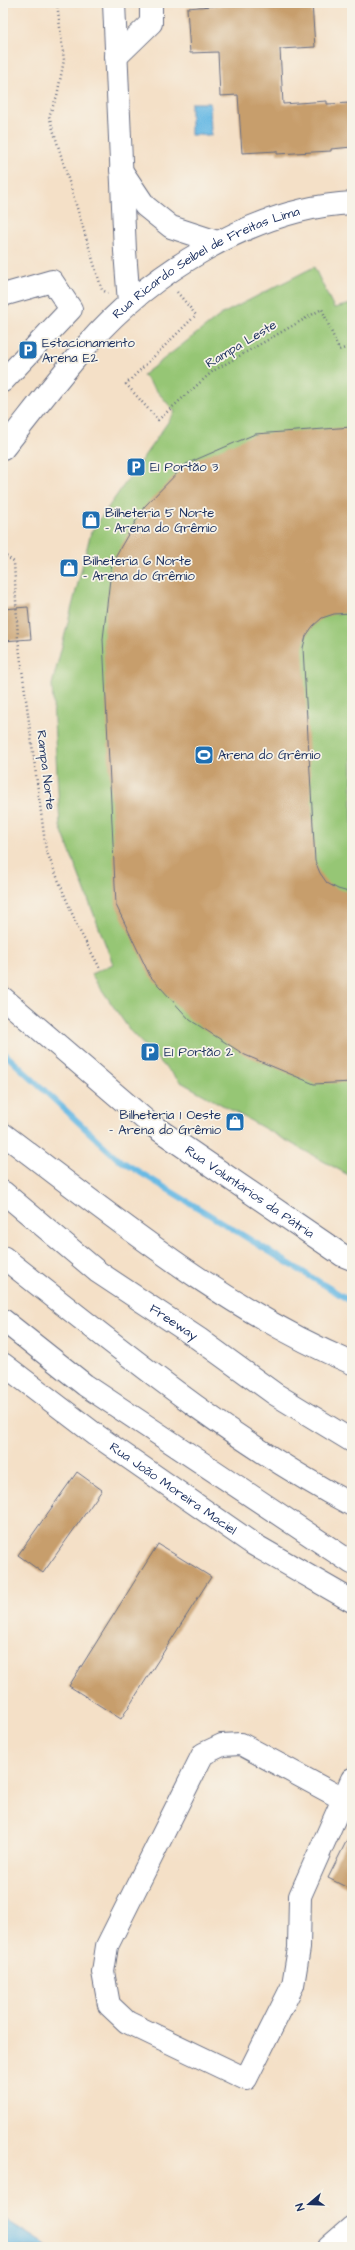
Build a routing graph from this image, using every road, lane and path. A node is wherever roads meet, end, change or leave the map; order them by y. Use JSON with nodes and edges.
{"nodes":[{"id":1,"x":57,"y":3,"type":"edge"},
{"id":2,"x":114,"y":3,"type":"edge"},
{"id":3,"x":151,"y":3,"type":"edge"},
{"id":4,"x":116,"y":57,"type":"junction"},
{"id":5,"x":121,"y":169,"type":"junction"},
{"id":6,"x":352,"y":203,"type":"edge"},
{"id":7,"x":217,"y":242,"type":"junction"},
{"id":8,"x":163,"y":276,"type":"junction"},
{"id":9,"x":3,"y":295,"type":"edge"},
{"id":10,"x":129,"y":303,"type":"junction"},
{"id":11,"x":352,"y":346,"type":"edge"},
{"id":12,"x":3,"y":381,"type":"edge"},
{"id":13,"x":3,"y":448,"type":"edge"},
{"id":14,"x":3,"y":554,"type":"edge"},
{"id":15,"x":101,"y":970,"type":"dead end"},
{"id":16,"x":3,"y":998,"type":"edge"},
{"id":17,"x":3,"y":1134,"type":"edge"},
{"id":18,"x":3,"y":1192,"type":"edge"},
{"id":19,"x":3,"y":1257,"type":"edge"},
{"id":20,"x":352,"y":1259,"type":"edge"},
{"id":21,"x":3,"y":1320,"type":"edge"},
{"id":22,"x":352,"y":1363,"type":"edge"},
{"id":23,"x":3,"y":1364,"type":"edge"},
{"id":24,"x":352,"y":1441,"type":"edge"},
{"id":25,"x":352,"y":1506,"type":"edge"},
{"id":26,"x":352,"y":1562,"type":"edge"},
{"id":27,"x":352,"y":1601,"type":"edge"},
{"id":28,"x":352,"y":1779,"type":"edge"},
{"id":29,"x":343,"y":1799,"type":"junction"},
{"id":30,"x":352,"y":2227,"type":"edge"},
{"id":31,"x":329,"y":2247,"type":"edge"}],
"edges":[{"from":1,"to":10,"type":"path"},
{"from":2,"to":4,"type":"main road"},
{"from":3,"to":4,"type":"main road"},
{"from":4,"to":5,"type":"main road"},
{"from":5,"to":7,"type":"main road"},
{"from":5,"to":10,"type":"main road"},
{"from":6,"to":7,"type":"main road","name":"Rua Ricardo Seibel de Freitas Lima"},
{"from":7,"to":8,"type":"main road","name":"Rua Ricardo Seibel de Freitas Lima"},
{"from":8,"to":10,"type":"main road","name":"Rua Ricardo Seibel de Freitas Lima"},
{"from":8,"to":11,"type":"path","name":"Rampa Leste"},
{"from":9,"to":12,"type":"main road"},
{"from":10,"to":13,"type":"main road","name":"Rua Ricardo Seibel de Freitas Lima"},
{"from":14,"to":15,"type":"path","name":"Rampa Norte"},
{"from":16,"to":20,"type":"main road","name":"Rua Voluntários da Pátria"},
{"from":17,"to":22,"type":"main road"},
{"from":18,"to":24,"type":"main road","name":"Freeway"},
{"from":19,"to":25,"type":"main road"},
{"from":21,"to":26,"type":"main road"},
{"from":23,"to":27,"type":"main road","name":"Rua João Moreira Maciel"},
{"from":28,"to":29,"type":"main road"},
{"from":29,"to":29,"type":"main road"},
{"from":30,"to":31,"type":"main road"}]}
